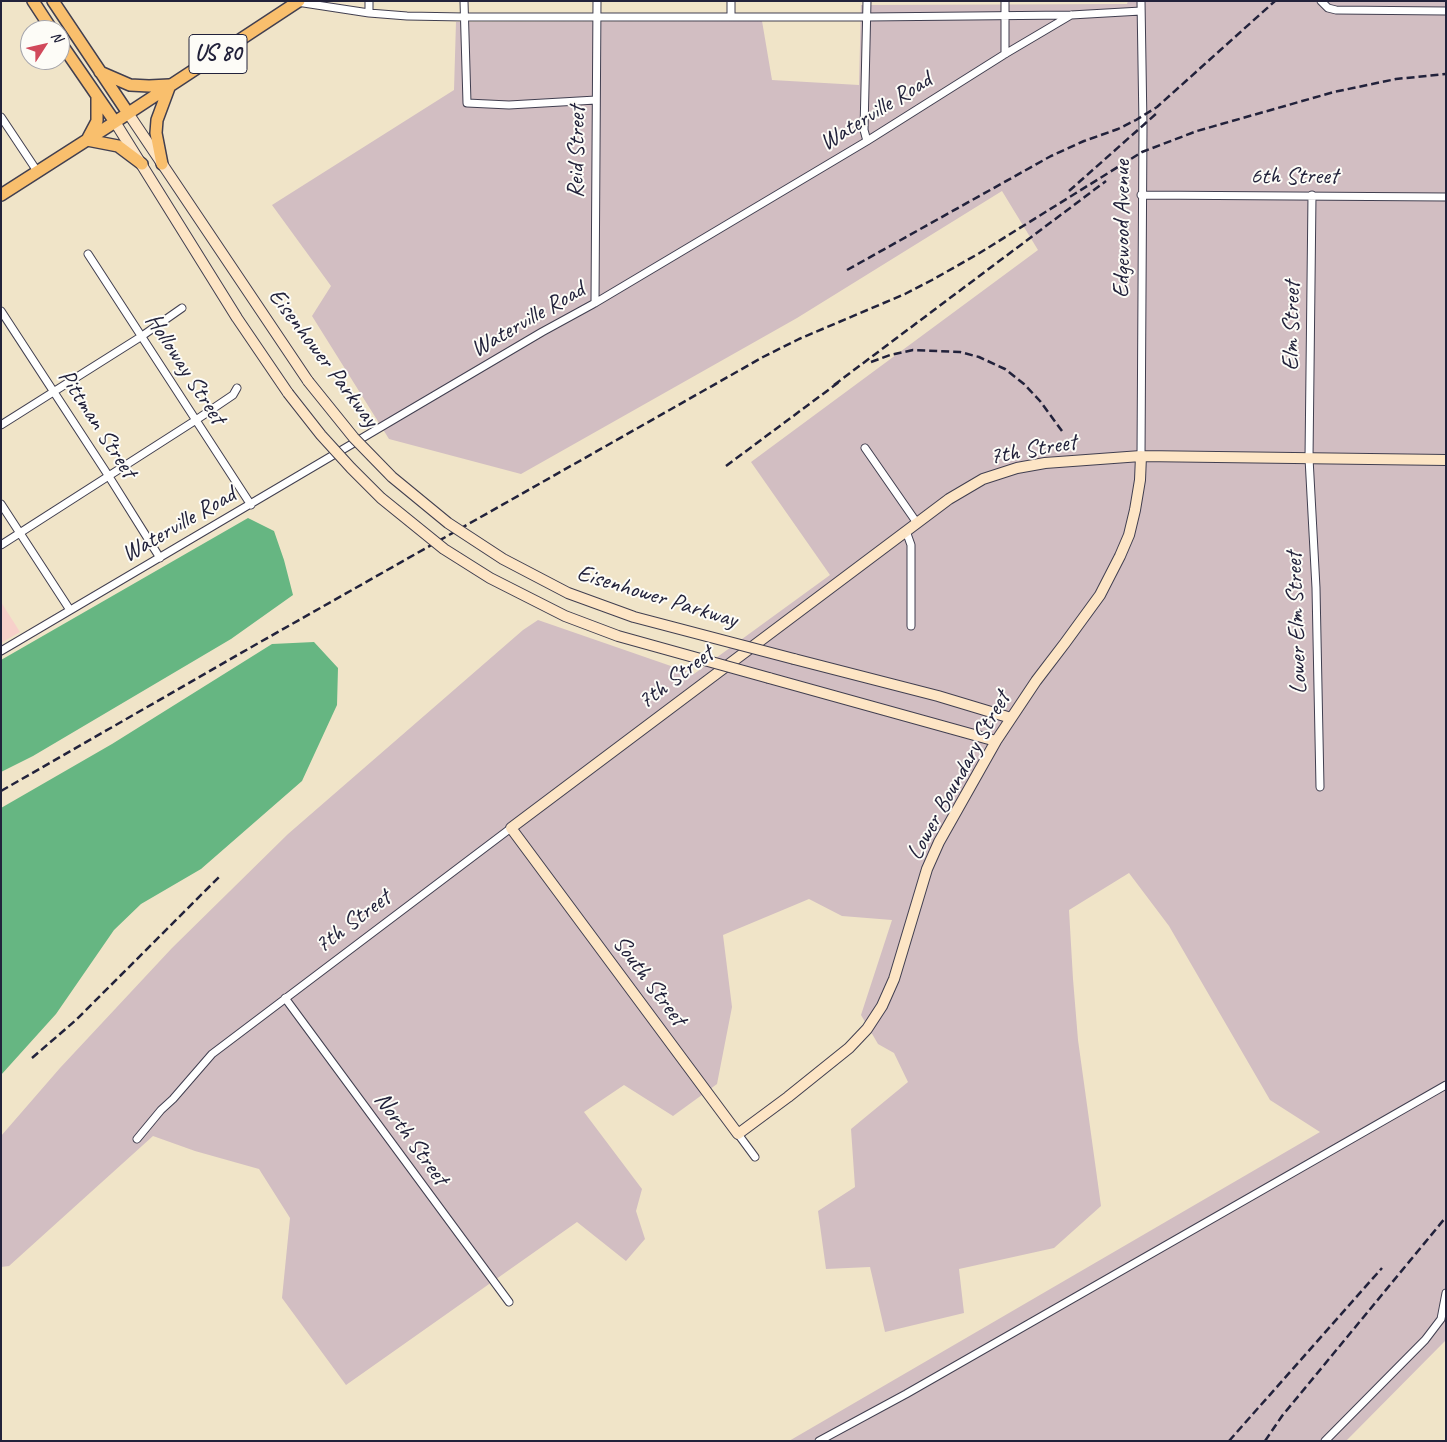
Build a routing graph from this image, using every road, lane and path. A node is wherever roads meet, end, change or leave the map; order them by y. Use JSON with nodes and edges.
{"nodes":[{"id":1,"x":33,"y":1,"type":"edge"},
{"id":2,"x":53,"y":1,"type":"edge"},
{"id":3,"x":370,"y":1,"type":"edge"},
{"id":4,"x":464,"y":1,"type":"edge"},
{"id":5,"x":597,"y":1,"type":"edge"},
{"id":6,"x":731,"y":1,"type":"edge"},
{"id":7,"x":867,"y":1,"type":"edge"},
{"id":8,"x":1005,"y":1,"type":"edge"},
{"id":9,"x":1141,"y":1,"type":"edge"},
{"id":10,"x":298,"y":2,"type":"edge"},
{"id":11,"x":1322,"y":2,"type":"edge"},
{"id":12,"x":1141,"y":11,"type":"junction"},
{"id":13,"x":369,"y":12,"type":"junction"},
{"id":14,"x":1446,"y":12,"type":"edge"},
{"id":15,"x":1071,"y":14,"type":"junction"},
{"id":16,"x":1006,"y":15,"type":"junction"},
{"id":17,"x":732,"y":16,"type":"junction"},
{"id":18,"x":464,"y":17,"type":"junction"},
{"id":19,"x":598,"y":17,"type":"junction"},
{"id":20,"x":867,"y":17,"type":"junction"},
{"id":21,"x":45,"y":20,"type":"edge"},
{"id":22,"x":1005,"y":54,"type":"junction"},
{"id":23,"x":70,"y":56,"type":"edge"},
{"id":24,"x":100,"y":72,"type":"junction"},
{"id":25,"x":170,"y":85,"type":"junction"},
{"id":26,"x":97,"y":95,"type":"junction"},
{"id":27,"x":596,"y":100,"type":"junction"},
{"id":28,"x":128,"y":113,"type":"junction"},
{"id":29,"x":1,"y":117,"type":"edge"},
{"id":30,"x":115,"y":122,"type":"junction"},
{"id":31,"x":87,"y":140,"type":"junction"},
{"id":32,"x":867,"y":141,"type":"junction"},
{"id":33,"x":142,"y":164,"type":"junction"},
{"id":34,"x":162,"y":164,"type":"junction"},
{"id":35,"x":37,"y":172,"type":"junction"},
{"id":36,"x":1,"y":195,"type":"edge"},
{"id":37,"x":1141,"y":195,"type":"junction"},
{"id":38,"x":1312,"y":195,"type":"junction"},
{"id":39,"x":1446,"y":197,"type":"edge"},
{"id":40,"x":88,"y":254,"type":"dead end"},
{"id":41,"x":595,"y":303,"type":"junction"},
{"id":42,"x":182,"y":308,"type":"dead end"},
{"id":43,"x":1,"y":311,"type":"edge"},
{"id":44,"x":142,"y":336,"type":"junction"},
{"id":45,"x":237,"y":388,"type":"dead end"},
{"id":46,"x":53,"y":391,"type":"junction"},
{"id":47,"x":196,"y":420,"type":"junction"},
{"id":48,"x":1,"y":425,"type":"edge"},
{"id":49,"x":865,"y":448,"type":"dead end"},
{"id":50,"x":1141,"y":456,"type":"junction"},
{"id":51,"x":1309,"y":458,"type":"junction"},
{"id":52,"x":1446,"y":460,"type":"edge"},
{"id":53,"x":108,"y":475,"type":"junction"},
{"id":54,"x":1,"y":504,"type":"edge"},
{"id":55,"x":251,"y":505,"type":"junction"},
{"id":56,"x":917,"y":523,"type":"junction"},
{"id":57,"x":906,"y":531,"type":"junction"},
{"id":58,"x":20,"y":533,"type":"junction"},
{"id":59,"x":1,"y":545,"type":"edge"},
{"id":60,"x":160,"y":558,"type":"junction"},
{"id":61,"x":70,"y":610,"type":"junction"},
{"id":62,"x":911,"y":626,"type":"dead end"},
{"id":63,"x":1,"y":651,"type":"edge"},
{"id":64,"x":1011,"y":718,"type":"junction"},
{"id":65,"x":996,"y":742,"type":"junction"},
{"id":66,"x":1320,"y":787,"type":"dead end"},
{"id":67,"x":511,"y":828,"type":"junction"},
{"id":68,"x":285,"y":998,"type":"junction"},
{"id":69,"x":1446,"y":1085,"type":"edge"},
{"id":70,"x":738,"y":1134,"type":"junction"},
{"id":71,"x":137,"y":1139,"type":"dead end"},
{"id":72,"x":755,"y":1157,"type":"dead end"},
{"id":73,"x":1446,"y":1293,"type":"edge"},
{"id":74,"x":509,"y":1302,"type":"dead end"},
{"id":75,"x":819,"y":1441,"type":"edge"},
{"id":76,"x":1325,"y":1441,"type":"edge"}],
"edges":[{"from":1,"to":21,"type":"main road"},
{"from":2,"to":24,"type":"main road","name":"Eisenhower Parkway"},
{"from":3,"to":13,"type":"street"},
{"from":4,"to":18,"type":"street"},
{"from":5,"to":19,"type":"street","name":"Reid Street"},
{"from":6,"to":17,"type":"street"},
{"from":7,"to":20,"type":"street"},
{"from":8,"to":16,"type":"street"},
{"from":9,"to":12,"type":"street","name":"Edgewood Avenue"},
{"from":10,"to":13,"type":"street"},
{"from":10,"to":25,"type":"main road","number":"US 80"},
{"from":11,"to":14,"type":"street"},
{"from":12,"to":15,"type":"street"},
{"from":12,"to":37,"type":"street","name":"Edgewood Avenue"},
{"from":13,"to":18,"type":"street"},
{"from":15,"to":16,"type":"street"},
{"from":15,"to":22,"type":"street","name":"Waterville Road"},
{"from":16,"to":20,"type":"street"},
{"from":16,"to":22,"type":"street"},
{"from":17,"to":19,"type":"street"},
{"from":17,"to":20,"type":"street"},
{"from":18,"to":19,"type":"street"},
{"from":18,"to":27,"type":"street"},
{"from":19,"to":27,"type":"street","name":"Reid Street"},
{"from":20,"to":32,"type":"street"},
{"from":22,"to":32,"type":"street","name":"Waterville Road"},
{"from":23,"to":26,"type":"main road","name":"Eisenhower Parkway"},
{"from":24,"to":25,"type":"main road","number":"US 80"},
{"from":24,"to":28,"type":"main road","name":"Eisenhower Parkway"},
{"from":25,"to":28,"type":"main road","number":"US 80"},
{"from":25,"to":34,"type":"main road"},
{"from":26,"to":30,"type":"main road","name":"Eisenhower Parkway"},
{"from":26,"to":31,"type":"main road"},
{"from":27,"to":41,"type":"street","name":"Reid Street"},
{"from":28,"to":30,"type":"main road","number":"US 80"},
{"from":28,"to":34,"type":"street","name":"Eisenhower Parkway"},
{"from":29,"to":35,"type":"street"},
{"from":30,"to":31,"type":"main road"},
{"from":30,"to":33,"type":"street","name":"Eisenhower Parkway"},
{"from":31,"to":33,"type":"main road"},
{"from":31,"to":35,"type":"main road"},
{"from":32,"to":41,"type":"street","name":"Waterville Road"},
{"from":33,"to":65,"type":"street","name":"Eisenhower Parkway","bridge":true},
{"from":34,"to":64,"type":"street","name":"Eisenhower Parkway","bridge":true},
{"from":35,"to":36,"type":"main road"},
{"from":37,"to":38,"type":"street","name":"6th Street"},
{"from":37,"to":50,"type":"street","name":"Edgewood Avenue"},
{"from":38,"to":39,"type":"street","name":"6th Street"},
{"from":38,"to":51,"type":"street","name":"Elm Street"},
{"from":40,"to":44,"type":"street","name":"Holloway Street"},
{"from":41,"to":55,"type":"street","name":"Waterville Road"},
{"from":42,"to":44,"type":"street"},
{"from":43,"to":46,"type":"street","name":"Pittman Street"},
{"from":44,"to":46,"type":"street"},
{"from":44,"to":47,"type":"street","name":"Holloway Street"},
{"from":45,"to":47,"type":"street"},
{"from":46,"to":48,"type":"street"},
{"from":46,"to":53,"type":"street","name":"Pittman Street"},
{"from":47,"to":53,"type":"street"},
{"from":47,"to":55,"type":"street","name":"Holloway Street"},
{"from":49,"to":56,"type":"street"},
{"from":50,"to":51,"type":"street","name":"7th Street"},
{"from":50,"to":56,"type":"street","name":"7th Street"},
{"from":50,"to":64,"type":"street","name":"Lower Boundary Street"},
{"from":51,"to":52,"type":"street","name":"7th Street"},
{"from":51,"to":66,"type":"street","name":"Lower Elm Street"},
{"from":53,"to":58,"type":"street"},
{"from":53,"to":60,"type":"street","name":"Pittman Street"},
{"from":54,"to":58,"type":"street"},
{"from":55,"to":60,"type":"street","name":"Waterville Road"},
{"from":56,"to":57,"type":"street","name":"7th Street"},
{"from":57,"to":62,"type":"street"},
{"from":57,"to":67,"type":"street","name":"7th Street"},
{"from":58,"to":59,"type":"street"},
{"from":58,"to":61,"type":"street"},
{"from":60,"to":61,"type":"street","name":"Waterville Road"},
{"from":61,"to":63,"type":"street","name":"Waterville Road"},
{"from":64,"to":65,"type":"street","name":"Lower Boundary Street"},
{"from":65,"to":70,"type":"street","name":"Lower Boundary Street"},
{"from":67,"to":68,"type":"street","name":"7th Street"},
{"from":67,"to":70,"type":"street","name":"South Street"},
{"from":68,"to":71,"type":"street","name":"7th Street"},
{"from":68,"to":74,"type":"street","name":"North Street"},
{"from":69,"to":75,"type":"street"},
{"from":70,"to":72,"type":"street","name":"South Street"},
{"from":73,"to":76,"type":"street"}]}
